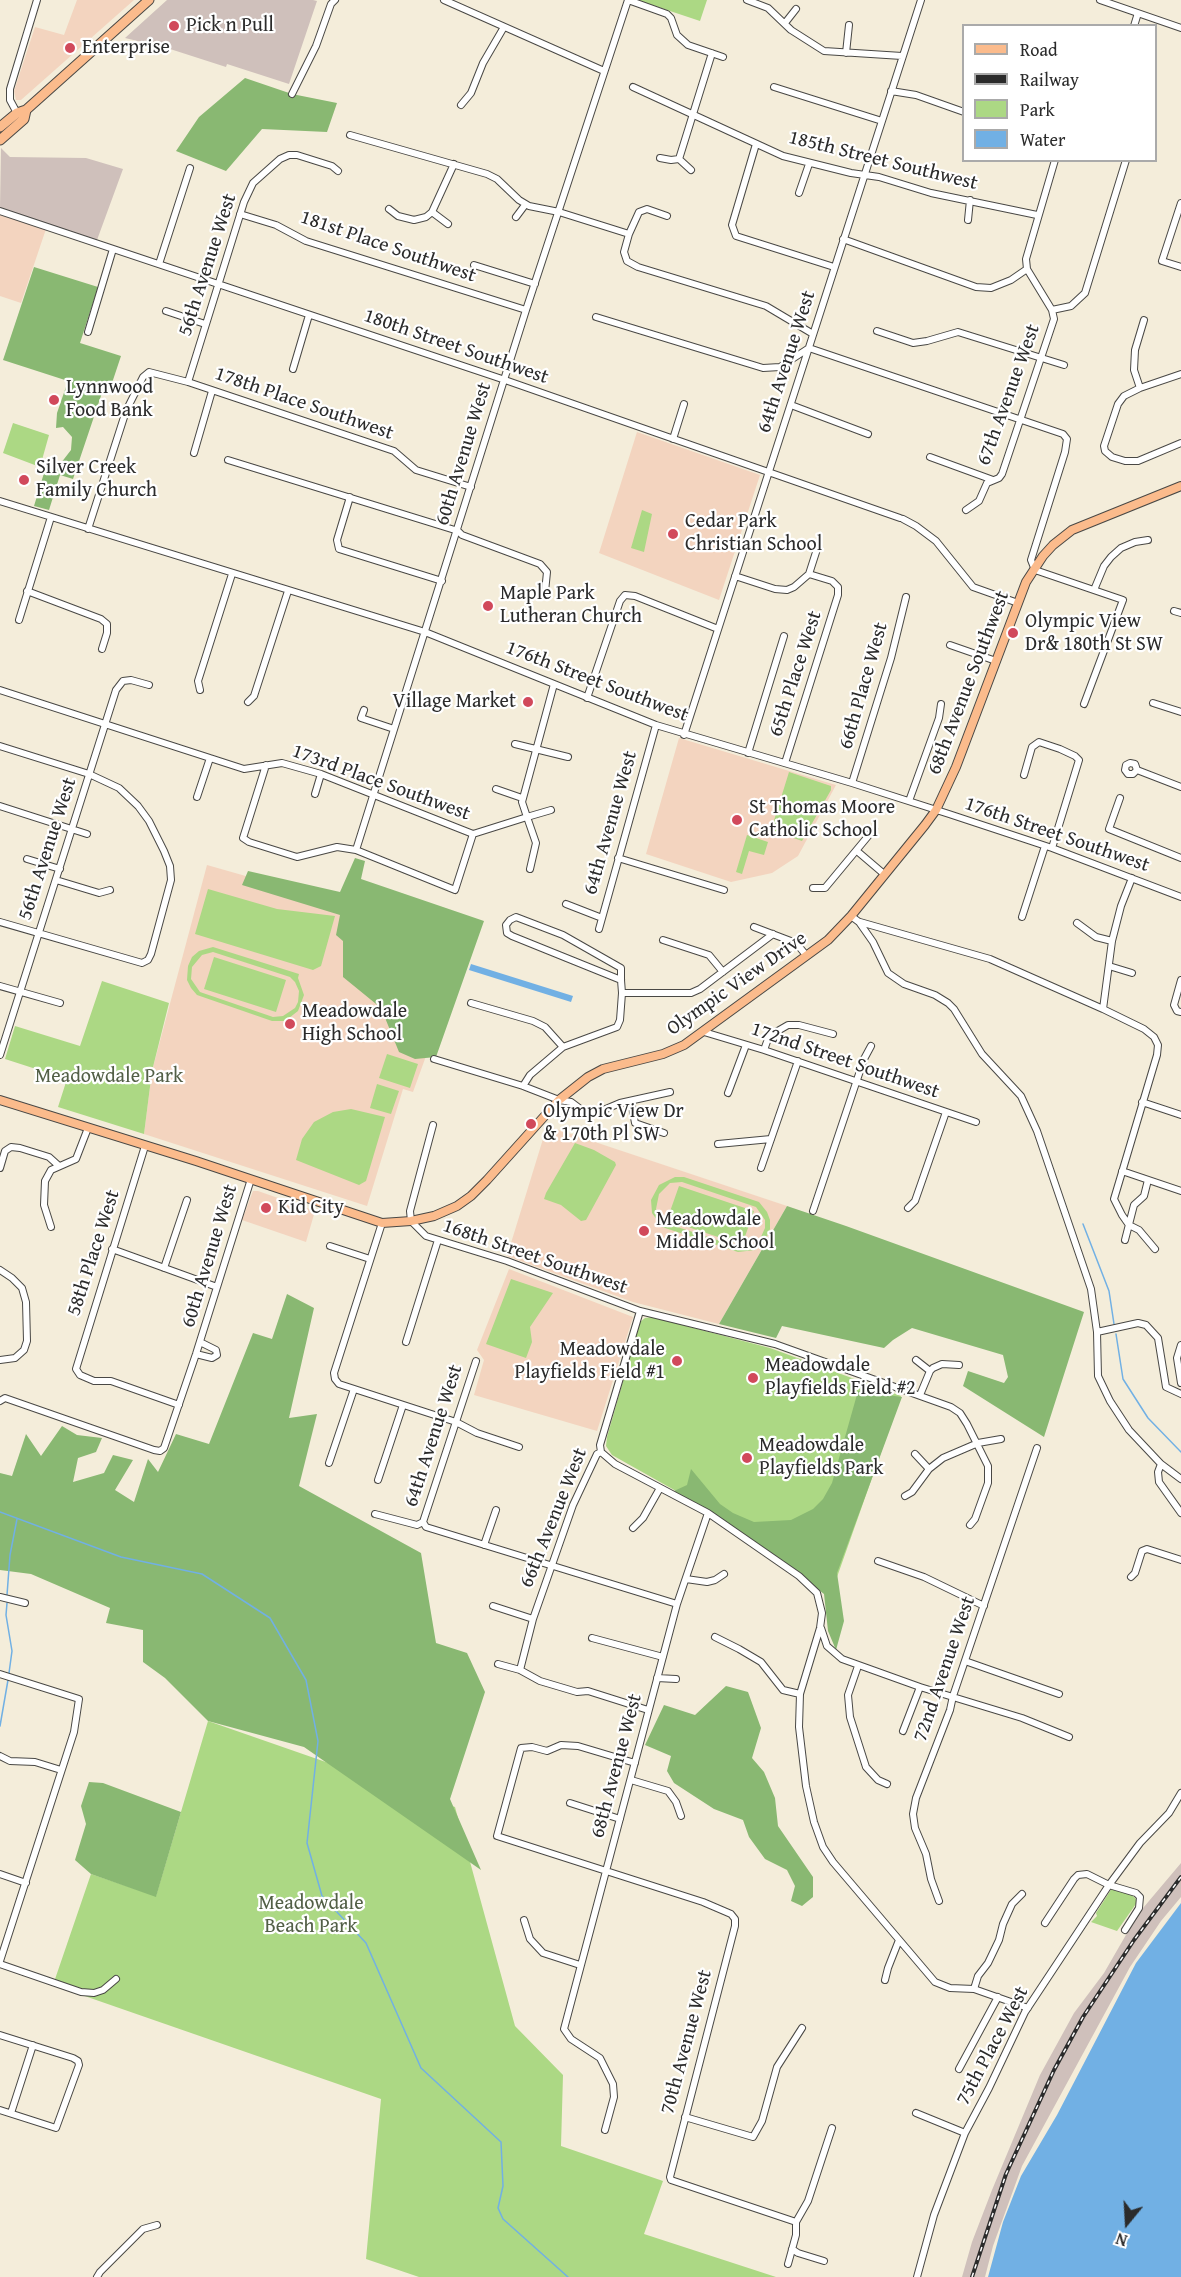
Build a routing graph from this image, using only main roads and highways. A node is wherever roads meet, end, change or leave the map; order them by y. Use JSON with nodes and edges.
{"nodes":[{"id":1,"x":149,"y":0,"type":"edge"},
{"id":2,"x":22,"y":111,"type":"junction"},
{"id":3,"x":0,"y":127,"type":"edge"},
{"id":4,"x":0,"y":140,"type":"edge"},
{"id":5,"x":1181,"y":486,"type":"edge"},
{"id":6,"x":936,"y":810,"type":"joint"},
{"id":7,"x":0,"y":1100,"type":"edge"}],
"edges":[{"from":1,"to":2,"type":"highway"},
{"from":2,"to":3,"type":"highway"},
{"from":2,"to":4,"type":"highway"},
{"from":5,"to":6,"type":"main road","name":"68th Avenue Southwest"},
{"from":6,"to":7,"type":"main road","name":"Olympic View Drive"}]}
